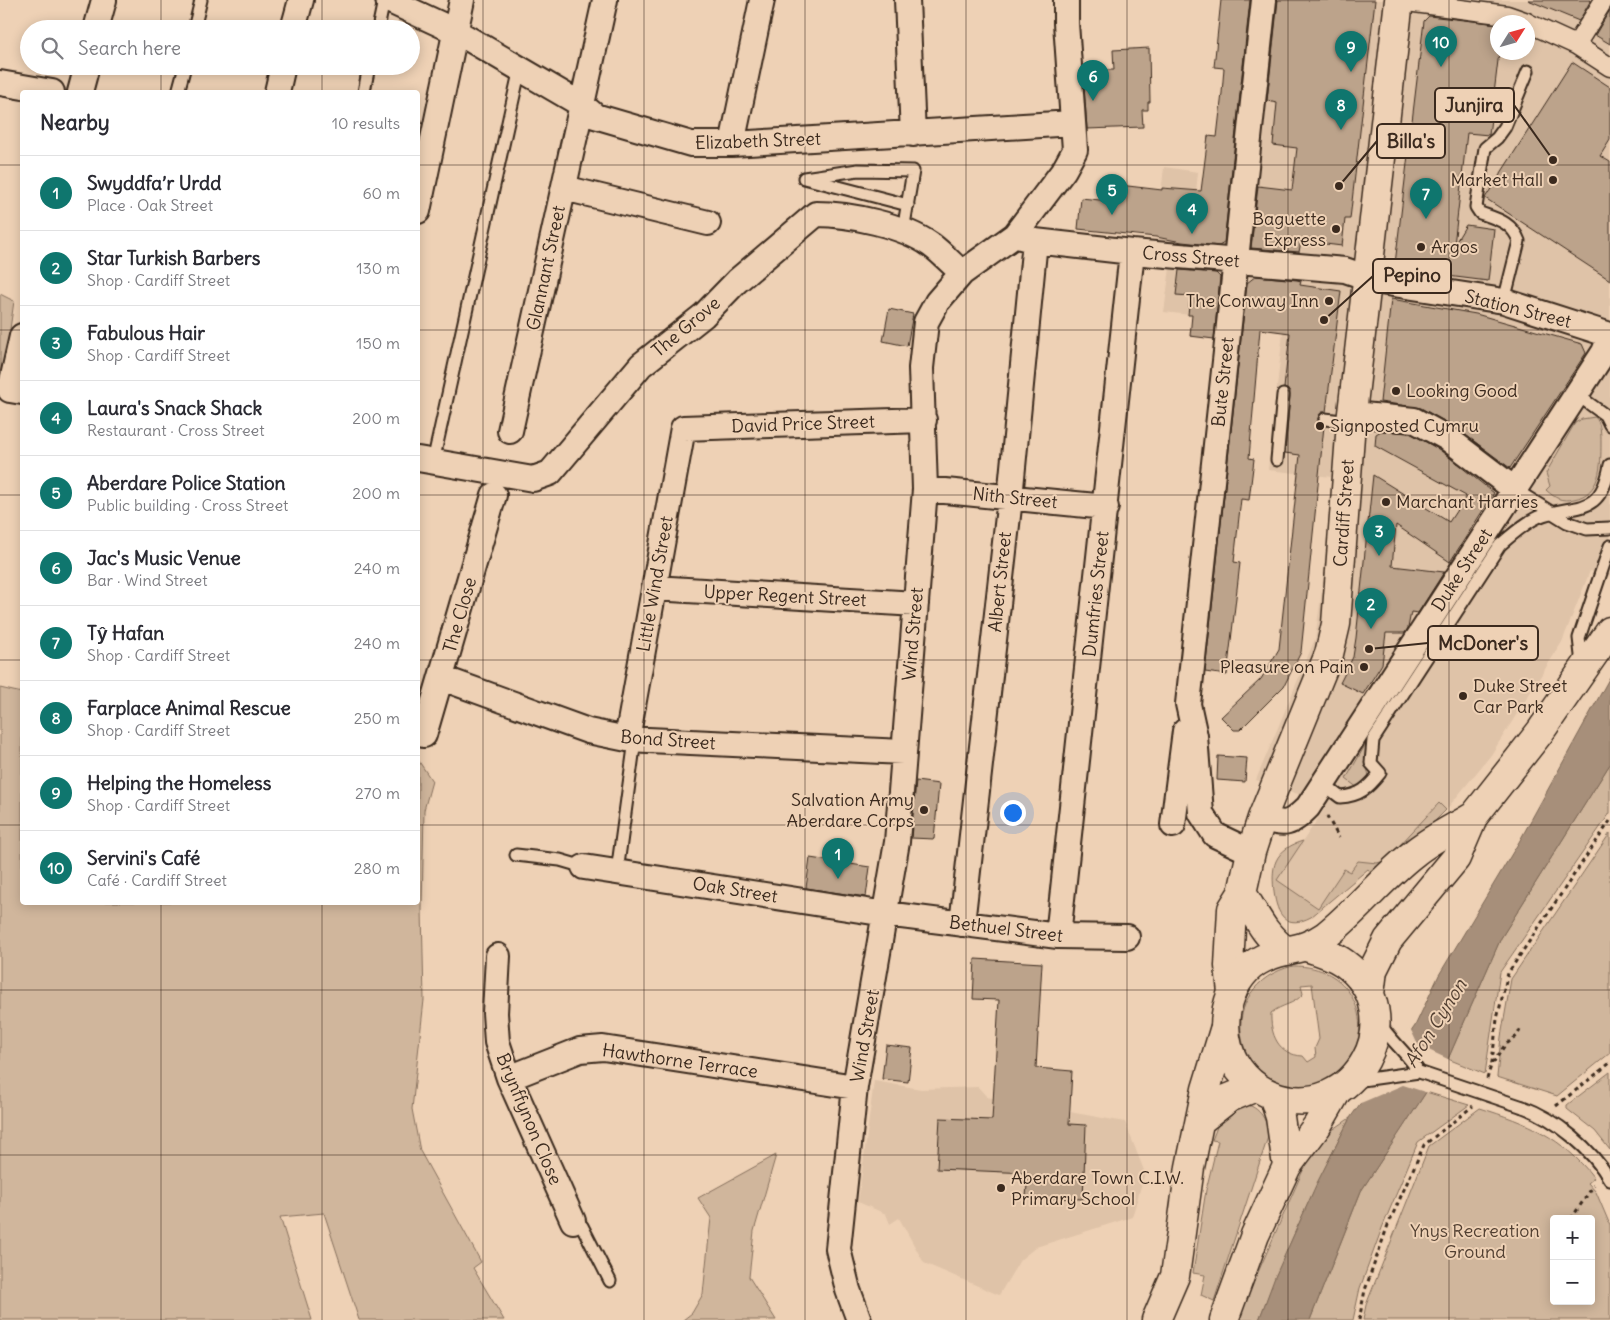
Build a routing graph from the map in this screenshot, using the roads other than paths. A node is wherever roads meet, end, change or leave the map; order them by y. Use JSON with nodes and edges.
{"nodes":[{"id":1,"x":104,"y":0,"type":"edge"},
{"id":2,"x":201,"y":0,"type":"edge"},
{"id":3,"x":301,"y":0,"type":"edge"},
{"id":4,"x":384,"y":0,"type":"edge"},
{"id":5,"x":388,"y":0,"type":"edge"},
{"id":6,"x":462,"y":0,"type":"edge"},
{"id":7,"x":605,"y":0,"type":"edge"},
{"id":8,"x":762,"y":0,"type":"edge"},
{"id":9,"x":907,"y":0,"type":"edge"},
{"id":10,"x":1066,"y":0,"type":"edge"},
{"id":11,"x":1264,"y":0,"type":"edge"},
{"id":12,"x":1399,"y":0,"type":"edge"},
{"id":13,"x":1604,"y":0,"type":"edge"},
{"id":14,"x":1507,"y":15,"type":"edge"},
{"id":15,"x":98,"y":20,"type":"edge"},
{"id":16,"x":196,"y":20,"type":"edge"},
{"id":17,"x":295,"y":20,"type":"edge"},
{"id":18,"x":380,"y":20,"type":"edge"},
{"id":19,"x":1535,"y":27,"type":"edge"},
{"id":20,"x":457,"y":32,"type":"junction"},
{"id":21,"x":1576,"y":45,"type":"junction"},
{"id":22,"x":1610,"y":67,"type":"edge"},
{"id":23,"x":520,"y":68,"type":"junction"},
{"id":24,"x":1528,"y":71,"type":"dead end"},
{"id":25,"x":85,"y":75,"type":"edge"},
{"id":26,"x":183,"y":75,"type":"edge"},
{"id":27,"x":281,"y":75,"type":"edge"},
{"id":28,"x":367,"y":75,"type":"edge"},
{"id":29,"x":0,"y":82,"type":"edge"},
{"id":30,"x":42,"y":90,"type":"edge"},
{"id":31,"x":81,"y":90,"type":"edge"},
{"id":32,"x":179,"y":90,"type":"edge"},
{"id":33,"x":277,"y":90,"type":"edge"},
{"id":34,"x":364,"y":90,"type":"edge"},
{"id":35,"x":582,"y":104,"type":"junction"},
{"id":36,"x":1073,"y":124,"type":"junction"},
{"id":37,"x":913,"y":134,"type":"junction"},
{"id":38,"x":732,"y":144,"type":"junction"},
{"id":39,"x":564,"y":188,"type":"junction"},
{"id":40,"x":420,"y":202,"type":"edge"},
{"id":41,"x":908,"y":205,"type":"junction"},
{"id":42,"x":708,"y":223,"type":"dead end"},
{"id":43,"x":903,"y":231,"type":"junction"},
{"id":44,"x":1025,"y":238,"type":"junction"},
{"id":45,"x":1132,"y":252,"type":"junction"},
{"id":46,"x":1236,"y":261,"type":"junction"},
{"id":47,"x":962,"y":273,"type":"junction"},
{"id":48,"x":1366,"y":277,"type":"junction"},
{"id":49,"x":1504,"y":301,"type":"junction"},
{"id":50,"x":1610,"y":336,"type":"edge"},
{"id":51,"x":20,"y":354,"type":"edge"},
{"id":52,"x":16,"y":391,"type":"edge"},
{"id":53,"x":1576,"y":394,"type":"junction"},
{"id":54,"x":1283,"y":396,"type":"dead end"},
{"id":55,"x":1343,"y":418,"type":"junction"},
{"id":56,"x":924,"y":420,"type":"junction"},
{"id":57,"x":1610,"y":425,"type":"edge"},
{"id":58,"x":683,"y":428,"type":"joint"},
{"id":59,"x":510,"y":432,"type":"dead end"},
{"id":60,"x":426,"y":460,"type":"edge"},
{"id":61,"x":1277,"y":460,"type":"dead end"},
{"id":62,"x":1610,"y":465,"type":"edge"},
{"id":63,"x":1514,"y":488,"type":"junction"},
{"id":64,"x":925,"y":489,"type":"junction"},
{"id":65,"x":494,"y":495,"type":"dead end"},
{"id":66,"x":1010,"y":498,"type":"junction"},
{"id":67,"x":1106,"y":507,"type":"junction"},
{"id":68,"x":1556,"y":513,"type":"junction"},
{"id":69,"x":1610,"y":528,"type":"edge"},
{"id":70,"x":1610,"y":546,"type":"edge"},
{"id":71,"x":654,"y":588,"type":"junction"},
{"id":72,"x":916,"y":604,"type":"junction"},
{"id":73,"x":1610,"y":631,"type":"edge"},
{"id":74,"x":1582,"y":671,"type":"junction"},
{"id":75,"x":442,"y":678,"type":"junction"},
{"id":76,"x":1188,"y":704,"type":"junction"},
{"id":77,"x":424,"y":735,"type":"dead end"},
{"id":78,"x":631,"y":740,"type":"junction"},
{"id":79,"x":903,"y":752,"type":"junction"},
{"id":80,"x":1331,"y":790,"type":"junction"},
{"id":81,"x":1474,"y":816,"type":"junction"},
{"id":82,"x":1262,"y":818,"type":"junction"},
{"id":83,"x":1173,"y":825,"type":"dead end"},
{"id":84,"x":1251,"y":852,"type":"junction"},
{"id":85,"x":516,"y":855,"type":"dead end"},
{"id":86,"x":584,"y":866,"type":"joint"},
{"id":87,"x":617,"y":872,"type":"junction"},
{"id":88,"x":1242,"y":893,"type":"junction"},
{"id":89,"x":886,"y":914,"type":"junction"},
{"id":90,"x":962,"y":924,"type":"junction"},
{"id":91,"x":1058,"y":936,"type":"junction"},
{"id":92,"x":1127,"y":937,"type":"dead end"},
{"id":93,"x":1296,"y":949,"type":"junction"},
{"id":94,"x":498,"y":956,"type":"dead end"},
{"id":95,"x":1232,"y":992,"type":"junction"},
{"id":96,"x":1373,"y":1006,"type":"junction"},
{"id":97,"x":1224,"y":1030,"type":"junction"},
{"id":98,"x":1419,"y":1072,"type":"junction"},
{"id":99,"x":509,"y":1078,"type":"junction"},
{"id":100,"x":1354,"y":1084,"type":"junction"},
{"id":101,"x":855,"y":1087,"type":"junction"},
{"id":102,"x":1264,"y":1091,"type":"junction"},
{"id":103,"x":1201,"y":1120,"type":"junction"},
{"id":104,"x":1287,"y":1166,"type":"junction"},
{"id":105,"x":1610,"y":1180,"type":"edge"},
{"id":106,"x":572,"y":1221,"type":"joint"},
{"id":107,"x":610,"y":1281,"type":"dead end"},
{"id":108,"x":859,"y":1320,"type":"edge"},
{"id":109,"x":1156,"y":1320,"type":"edge"},
{"id":110,"x":1224,"y":1320,"type":"edge"}],
"edges":[{"from":1,"to":15,"type":"street"},
{"from":2,"to":16,"type":"lane"},
{"from":3,"to":17,"type":"street"},
{"from":4,"to":18,"type":"lane"},
{"from":5,"to":20,"type":"street","name":"Elizabeth Street"},
{"from":6,"to":20,"type":"street"},
{"from":7,"to":35,"type":"street","name":"Glannant Street"},
{"from":8,"to":38,"type":"street"},
{"from":9,"to":37,"type":"street"},
{"from":10,"to":36,"type":"street","name":"Wind Street"},
{"from":11,"to":46,"type":"street","name":"Bute Street"},
{"from":12,"to":14,"type":"street"},
{"from":12,"to":48,"type":"main road","name":"Cardiff Street"},
{"from":13,"to":21,"type":"street"},
{"from":19,"to":21,"type":"street"},
{"from":20,"to":23,"type":"street","name":"Elizabeth Street"},
{"from":20,"to":40,"type":"street"},
{"from":21,"to":22,"type":"street"},
{"from":23,"to":35,"type":"street","name":"Elizabeth Street"},
{"from":23,"to":60,"type":"lane"},
{"from":24,"to":49,"type":"lane"},
{"from":25,"to":31,"type":"street"},
{"from":26,"to":32,"type":"lane"},
{"from":27,"to":33,"type":"street"},
{"from":28,"to":34,"type":"lane"},
{"from":29,"to":30,"type":"street"},
{"from":35,"to":38,"type":"street","name":"Elizabeth Street"},
{"from":35,"to":39,"type":"street","name":"Glannant Street"},
{"from":36,"to":37,"type":"street","name":"Elizabeth Street"},
{"from":36,"to":44,"type":"street","name":"Wind Street"},
{"from":37,"to":38,"type":"street","name":"Elizabeth Street"},
{"from":39,"to":42,"type":"street"},
{"from":39,"to":59,"type":"street","name":"Glannant Street"},
{"from":41,"to":41,"type":"lane"},
{"from":41,"to":43,"type":"lane"},
{"from":43,"to":47,"type":"street","name":"The Grove"},
{"from":43,"to":60,"type":"street","name":"The Grove"},
{"from":44,"to":45,"type":"street","name":"Cross Street"},
{"from":44,"to":47,"type":"street","name":"Wind Street"},
{"from":44,"to":66,"type":"street","name":"Albert Street"},
{"from":45,"to":46,"type":"street","name":"Cross Street"},
{"from":45,"to":67,"type":"street","name":"Dumfries Street"},
{"from":46,"to":48,"type":"street","name":"Cross Street"},
{"from":46,"to":76,"type":"street","name":"Bute Street"},
{"from":47,"to":56,"type":"street","name":"Wind Street"},
{"from":48,"to":49,"type":"street","name":"Station Street"},
{"from":48,"to":55,"type":"main road","name":"Cardiff Street"},
{"from":49,"to":50,"type":"street","name":"Station Street"},
{"from":50,"to":53,"type":"street","name":"Duke Street"},
{"from":51,"to":52,"type":"street"},
{"from":53,"to":57,"type":"lane"},
{"from":53,"to":63,"type":"street","name":"Duke Street"},
{"from":54,"to":61,"type":"lane"},
{"from":55,"to":63,"type":"street"},
{"from":55,"to":82,"type":"main road","name":"Cardiff Street"},
{"from":56,"to":58,"type":"street","name":"David Price Street"},
{"from":56,"to":64,"type":"street","name":"Wind Street"},
{"from":58,"to":71,"type":"street","name":"Little Wind Street"},
{"from":62,"to":68,"type":"lane"},
{"from":63,"to":68,"type":"lane"},
{"from":63,"to":80,"type":"street","name":"Duke Street"},
{"from":64,"to":66,"type":"street","name":"Nith Street"},
{"from":64,"to":72,"type":"street","name":"Wind Street"},
{"from":65,"to":75,"type":"street","name":"The Close"},
{"from":66,"to":67,"type":"street","name":"Nith Street"},
{"from":66,"to":90,"type":"street","name":"Albert Street"},
{"from":67,"to":91,"type":"street","name":"Dumfries Street"},
{"from":68,"to":69,"type":"lane"},
{"from":68,"to":80,"type":"lane"},
{"from":70,"to":74,"type":"lane"},
{"from":71,"to":72,"type":"street","name":"Upper Regent Street"},
{"from":71,"to":78,"type":"street","name":"Little Wind Street"},
{"from":72,"to":79,"type":"street","name":"Wind Street"},
{"from":73,"to":74,"type":"main road"},
{"from":74,"to":81,"type":"main road"},
{"from":75,"to":77,"type":"street","name":"The Close"},
{"from":75,"to":78,"type":"street","name":"Bond Street"},
{"from":76,"to":83,"type":"street","name":"Bute Street"},
{"from":76,"to":84,"type":"street","name":"Bute Street"},
{"from":78,"to":79,"type":"street","name":"Bond Street"},
{"from":78,"to":87,"type":"lane"},
{"from":79,"to":89,"type":"street","name":"Wind Street"},
{"from":80,"to":82,"type":"street","name":"Duke Street"},
{"from":81,"to":93,"type":"main road"},
{"from":81,"to":96,"type":"main road"},
{"from":82,"to":84,"type":"main road","name":"Cardiff Street"},
{"from":84,"to":88,"type":"main road","name":"Cardiff Street"},
{"from":85,"to":86,"type":"lane"},
{"from":86,"to":87,"type":"street","name":"Oak Street"},
{"from":87,"to":89,"type":"street","name":"Oak Street"},
{"from":88,"to":93,"type":"main road"},
{"from":88,"to":95,"type":"main road","name":"Cardiff Street"},
{"from":89,"to":90,"type":"street","name":"Bethuel Street"},
{"from":89,"to":101,"type":"street","name":"Wind Street"},
{"from":90,"to":91,"type":"street","name":"Bethuel Street"},
{"from":91,"to":92,"type":"street","name":"Bethuel Street"},
{"from":93,"to":95,"type":"main road"},
{"from":93,"to":96,"type":"main road"},
{"from":94,"to":99,"type":"street","name":"Brynffynon Close"},
{"from":95,"to":97,"type":"main road"},
{"from":96,"to":98,"type":"lane"},
{"from":96,"to":100,"type":"main road"},
{"from":97,"to":102,"type":"main road"},
{"from":97,"to":103,"type":"main road"},
{"from":98,"to":100,"type":"lane"},
{"from":98,"to":105,"type":"lane","bridge":true},
{"from":99,"to":101,"type":"street","name":"Hawthorne Terrace"},
{"from":99,"to":106,"type":"street","name":"Brynffynon Close"},
{"from":100,"to":102,"type":"main road"},
{"from":100,"to":104,"type":"main road"},
{"from":101,"to":108,"type":"street","name":"Wind Street"},
{"from":102,"to":103,"type":"main road"},
{"from":102,"to":104,"type":"main road"},
{"from":103,"to":109,"type":"main road"},
{"from":104,"to":110,"type":"main road"},
{"from":106,"to":107,"type":"lane"}]}
